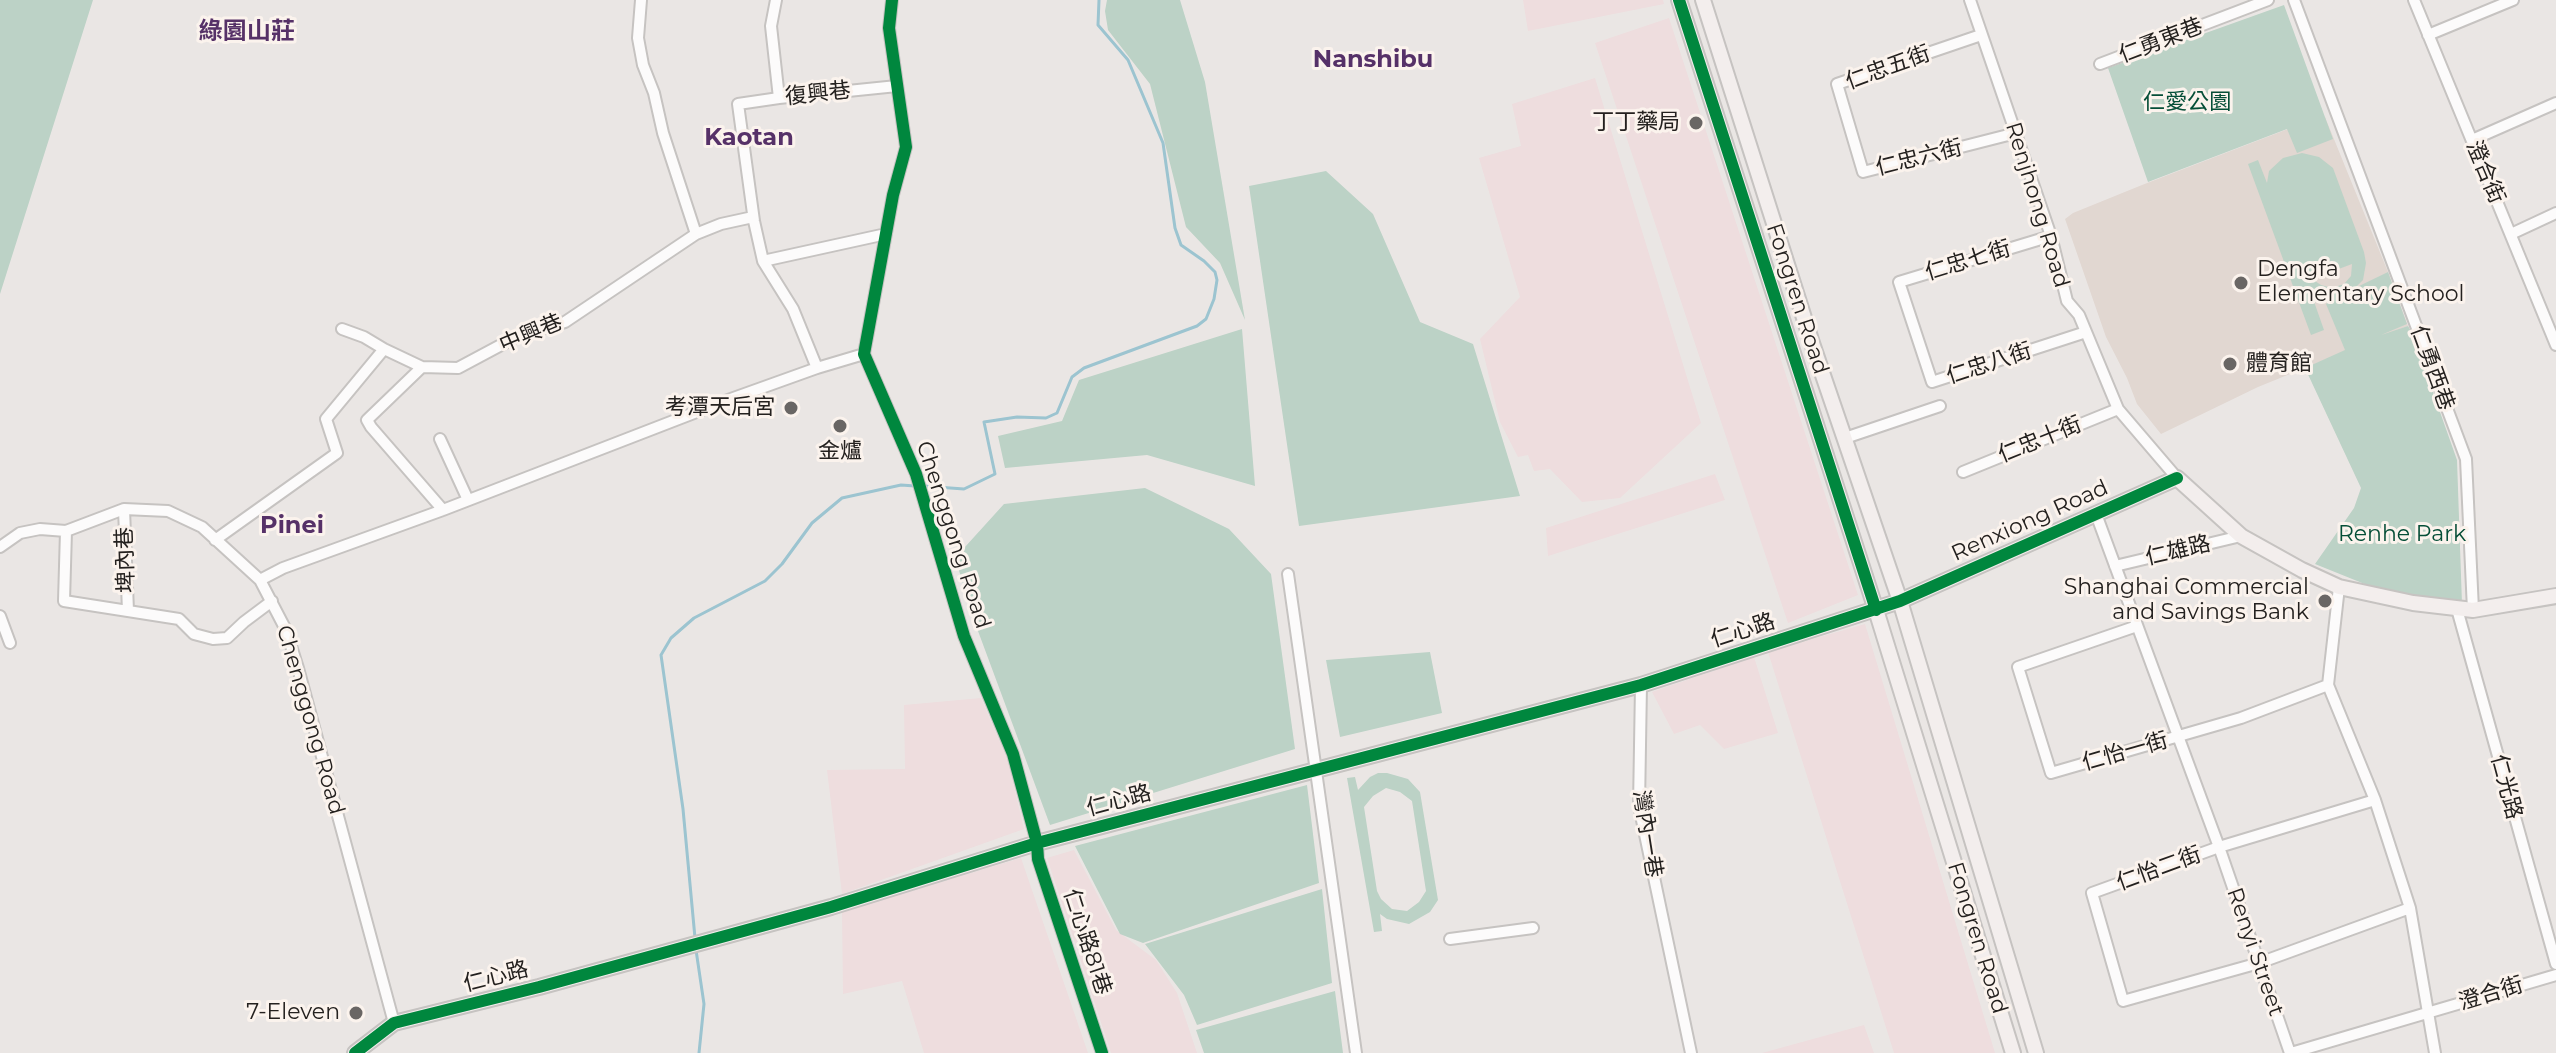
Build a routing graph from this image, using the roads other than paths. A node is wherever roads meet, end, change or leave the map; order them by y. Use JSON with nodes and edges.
{"nodes":[{"id":1,"x":641,"y":0,"type":"edge"},
{"id":2,"x":776,"y":0,"type":"edge"},
{"id":3,"x":892,"y":0,"type":"edge"},
{"id":4,"x":1679,"y":0,"type":"edge"},
{"id":5,"x":1703,"y":0,"type":"edge"},
{"id":6,"x":1970,"y":0,"type":"edge"},
{"id":7,"x":2267,"y":0,"type":"edge"},
{"id":8,"x":2294,"y":0,"type":"edge"},
{"id":9,"x":2414,"y":0,"type":"edge"},
{"id":10,"x":2513,"y":0,"type":"edge"},
{"id":11,"x":1981,"y":35,"type":"junction"},
{"id":12,"x":2428,"y":35,"type":"junction"},
{"id":13,"x":2100,"y":64,"type":"dead end"},
{"id":14,"x":897,"y":86,"type":"junction"},
{"id":15,"x":779,"y":98,"type":"junction"},
{"id":16,"x":2556,"y":103,"type":"edge"},
{"id":17,"x":1851,"y":131,"type":"joint"},
{"id":18,"x":2016,"y":133,"type":"junction"},
{"id":19,"x":2472,"y":140,"type":"junction"},
{"id":20,"x":2556,"y":213,"type":"edge"},
{"id":21,"x":753,"y":217,"type":"junction"},
{"id":22,"x":696,"y":234,"type":"junction"},
{"id":23,"x":886,"y":234,"type":"junction"},
{"id":24,"x":2511,"y":234,"type":"junction"},
{"id":25,"x":2051,"y":236,"type":"junction"},
{"id":26,"x":763,"y":261,"type":"junction"},
{"id":27,"x":342,"y":329,"type":"dead end"},
{"id":28,"x":2086,"y":332,"type":"junction"},
{"id":29,"x":2555,"y":338,"type":"edge"},
{"id":30,"x":1918,"y":342,"type":"joint"},
{"id":31,"x":384,"y":349,"type":"junction"},
{"id":32,"x":864,"y":354,"type":"junction"},
{"id":33,"x":422,"y":367,"type":"junction"},
{"id":34,"x":817,"y":368,"type":"junction"},
{"id":35,"x":1940,"y":406,"type":"dead end"},
{"id":36,"x":2118,"y":409,"type":"junction"},
{"id":37,"x":1845,"y":438,"type":"junction"},
{"id":38,"x":440,"y":439,"type":"dead end"},
{"id":39,"x":1963,"y":472,"type":"dead end"},
{"id":40,"x":2177,"y":478,"type":"junction"},
{"id":41,"x":468,"y":500,"type":"junction"},
{"id":42,"x":124,"y":509,"type":"junction"},
{"id":43,"x":443,"y":510,"type":"junction"},
{"id":44,"x":2096,"y":514,"type":"junction"},
{"id":45,"x":66,"y":531,"type":"junction"},
{"id":46,"x":2241,"y":536,"type":"junction"},
{"id":47,"x":215,"y":540,"type":"junction"},
{"id":48,"x":0,"y":547,"type":"edge"},
{"id":49,"x":2115,"y":566,"type":"junction"},
{"id":50,"x":1288,"y":574,"type":"dead end"},
{"id":51,"x":260,"y":580,"type":"junction"},
{"id":52,"x":2339,"y":587,"type":"junction"},
{"id":53,"x":2556,"y":596,"type":"edge"},
{"id":54,"x":272,"y":601,"type":"junction"},
{"id":55,"x":1900,"y":601,"type":"junction"},
{"id":56,"x":2457,"y":609,"type":"junction"},
{"id":57,"x":1876,"y":610,"type":"junction"},
{"id":58,"x":2473,"y":610,"type":"junction"},
{"id":59,"x":128,"y":611,"type":"junction"},
{"id":60,"x":0,"y":616,"type":"edge"},
{"id":61,"x":2137,"y":626,"type":"junction"},
{"id":62,"x":10,"y":643,"type":"dead end"},
{"id":63,"x":1641,"y":685,"type":"junction"},
{"id":64,"x":2328,"y":685,"type":"junction"},
{"id":65,"x":2179,"y":737,"type":"junction"},
{"id":66,"x":1315,"y":770,"type":"junction"},
{"id":67,"x":2375,"y":800,"type":"junction"},
{"id":68,"x":1037,"y":843,"type":"junction"},
{"id":69,"x":2219,"y":847,"type":"junction"},
{"id":70,"x":2410,"y":908,"type":"junction"},
{"id":71,"x":1533,"y":928,"type":"dead end"},
{"id":72,"x":1450,"y":939,"type":"dead end"},
{"id":73,"x":2259,"y":963,"type":"junction"},
{"id":74,"x":2556,"y":964,"type":"edge"},
{"id":75,"x":2556,"y":975,"type":"edge"},
{"id":76,"x":2426,"y":1014,"type":"junction"},
{"id":77,"x":394,"y":1023,"type":"junction"},
{"id":78,"x":355,"y":1053,"type":"edge"},
{"id":79,"x":1102,"y":1053,"type":"edge"},
{"id":80,"x":1356,"y":1053,"type":"edge"},
{"id":81,"x":1691,"y":1053,"type":"edge"},
{"id":82,"x":2013,"y":1053,"type":"edge"},
{"id":83,"x":2036,"y":1053,"type":"edge"},
{"id":84,"x":2290,"y":1053,"type":"edge"},
{"id":85,"x":2435,"y":1053,"type":"edge"}],
"edges":[{"from":1,"to":22,"type":"street"},
{"from":2,"to":15,"type":"street"},
{"from":3,"to":14,"type":"street"},
{"from":4,"to":57,"type":"street","name":"Fongren Road"},
{"from":5,"to":37,"type":"street","name":"Fongren Road"},
{"from":6,"to":11,"type":"street","name":"Renjhong Road"},
{"from":7,"to":13,"type":"street","name":"仁勇東巷"},
{"from":8,"to":58,"type":"street","name":"仁勇西巷"},
{"from":9,"to":12,"type":"street","name":"澄合街"},
{"from":10,"to":12,"type":"street"},
{"from":11,"to":17,"type":"street","name":"仁忠五街"},
{"from":11,"to":18,"type":"street","name":"Renjhong Road"},
{"from":12,"to":19,"type":"street","name":"澄合街"},
{"from":14,"to":15,"type":"street","name":"復興巷"},
{"from":14,"to":23,"type":"street"},
{"from":15,"to":21,"type":"street","name":"復興巷"},
{"from":16,"to":19,"type":"street"},
{"from":17,"to":18,"type":"street","name":"仁忠六街"},
{"from":18,"to":25,"type":"street","name":"Renjhong Road"},
{"from":19,"to":24,"type":"street","name":"澄合街"},
{"from":20,"to":24,"type":"street"},
{"from":21,"to":22,"type":"street","name":"中興巷"},
{"from":21,"to":26,"type":"street"},
{"from":22,"to":33,"type":"street","name":"中興巷"},
{"from":23,"to":26,"type":"street"},
{"from":23,"to":32,"type":"street"},
{"from":24,"to":29,"type":"street","name":"澄合街"},
{"from":25,"to":28,"type":"street","name":"Renjhong Road"},
{"from":25,"to":30,"type":"street","name":"仁忠七街"},
{"from":26,"to":34,"type":"street"},
{"from":27,"to":31,"type":"street","name":"中興巷"},
{"from":28,"to":30,"type":"street","name":"仁忠八街"},
{"from":28,"to":36,"type":"street","name":"Renjhong Road"},
{"from":31,"to":33,"type":"street","name":"中興巷"},
{"from":31,"to":47,"type":"street"},
{"from":32,"to":34,"type":"street"},
{"from":32,"to":68,"type":"street","name":"Chenggong Road"},
{"from":33,"to":43,"type":"street"},
{"from":34,"to":41,"type":"street"},
{"from":35,"to":37,"type":"street"},
{"from":36,"to":39,"type":"street","name":"仁忠十街"},
{"from":36,"to":40,"type":"street","name":"Renjhong Road"},
{"from":37,"to":55,"type":"street","name":"Fongren Road"},
{"from":38,"to":41,"type":"street"},
{"from":40,"to":44,"type":"street","name":"Renxiong Road"},
{"from":40,"to":46,"type":"street"},
{"from":41,"to":43,"type":"street"},
{"from":42,"to":45,"type":"street","name":"埤內巷"},
{"from":42,"to":47,"type":"street","name":"埤內巷"},
{"from":42,"to":59,"type":"street","name":"埤內巷"},
{"from":43,"to":51,"type":"street"},
{"from":44,"to":49,"type":"street","name":"Renyi Street"},
{"from":44,"to":55,"type":"street","name":"Renxiong Road"},
{"from":45,"to":48,"type":"street","name":"埤內巷"},
{"from":45,"to":59,"type":"street","name":"埤內巷"},
{"from":46,"to":49,"type":"street","name":"仁雄路"},
{"from":46,"to":52,"type":"street"},
{"from":47,"to":51,"type":"street","name":"埤內巷"},
{"from":49,"to":61,"type":"street","name":"Renyi Street"},
{"from":50,"to":66,"type":"street"},
{"from":51,"to":54,"type":"street","name":"Chenggong Road"},
{"from":52,"to":56,"type":"street"},
{"from":52,"to":64,"type":"street"},
{"from":53,"to":58,"type":"street"},
{"from":54,"to":59,"type":"street","name":"埤內巷"},
{"from":54,"to":77,"type":"street","name":"Chenggong Road"},
{"from":55,"to":57,"type":"street","name":"仁心路"},
{"from":55,"to":83,"type":"street","name":"Fongren Road"},
{"from":56,"to":58,"type":"street"},
{"from":56,"to":74,"type":"street","name":"仁光路"},
{"from":57,"to":63,"type":"street","name":"仁心路"},
{"from":57,"to":82,"type":"street","name":"Fongren Road"},
{"from":60,"to":62,"type":"street"},
{"from":61,"to":65,"type":"street","name":"Renyi Street"},
{"from":61,"to":65,"type":"street","name":"仁怡一街"},
{"from":63,"to":66,"type":"street","name":"仁心路"},
{"from":63,"to":81,"type":"street","name":"灣內一巷"},
{"from":64,"to":65,"type":"street","name":"仁怡一街"},
{"from":64,"to":67,"type":"street"},
{"from":65,"to":69,"type":"street","name":"Renyi Street"},
{"from":66,"to":68,"type":"street","name":"仁心路"},
{"from":66,"to":80,"type":"street"},
{"from":67,"to":69,"type":"street","name":"仁怡二街"},
{"from":67,"to":70,"type":"street"},
{"from":68,"to":77,"type":"street","name":"仁心路"},
{"from":68,"to":79,"type":"street","name":"仁心路81巷"},
{"from":69,"to":73,"type":"street","name":"Renyi Street"},
{"from":69,"to":73,"type":"street","name":"仁怡二街"},
{"from":70,"to":73,"type":"street","name":"仁怡二街"},
{"from":70,"to":76,"type":"street"},
{"from":71,"to":72,"type":"street"},
{"from":73,"to":84,"type":"street","name":"Renyi Street"},
{"from":75,"to":76,"type":"street","name":"澄合街"},
{"from":76,"to":84,"type":"street","name":"澄合街"},
{"from":76,"to":85,"type":"street"},
{"from":77,"to":78,"type":"street","name":"仁心路"}]}
